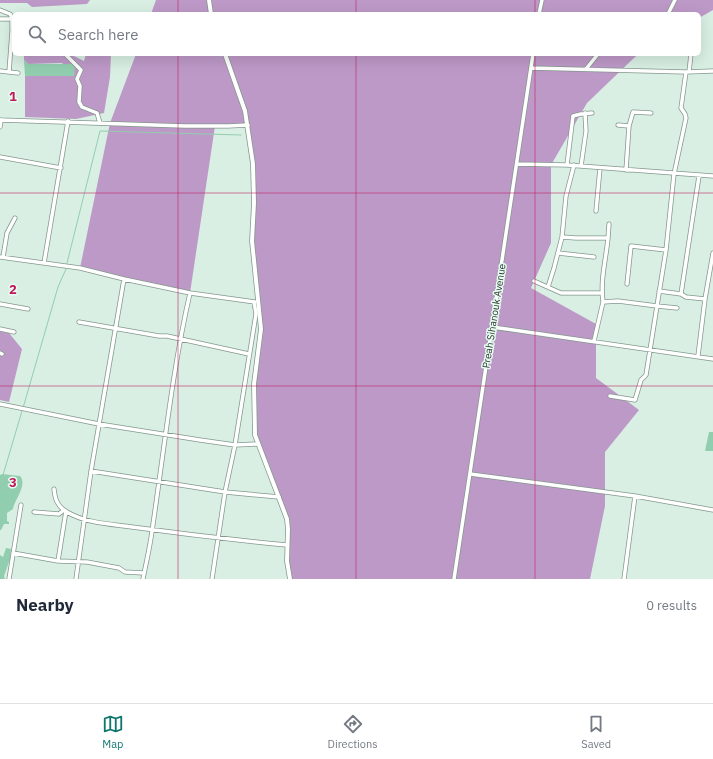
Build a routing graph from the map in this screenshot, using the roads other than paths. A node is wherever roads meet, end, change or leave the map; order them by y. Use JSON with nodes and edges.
{"nodes":[{"id":1,"x":209,"y":0,"type":"edge"},
{"id":2,"x":542,"y":0,"type":"edge"},
{"id":3,"x":675,"y":0,"type":"edge"},
{"id":4,"x":0,"y":10,"type":"edge"},
{"id":5,"x":211,"y":12,"type":"edge"},
{"id":6,"x":539,"y":12,"type":"edge"},
{"id":7,"x":669,"y":12,"type":"edge"},
{"id":8,"x":12,"y":17,"type":"edge"},
{"id":9,"x":0,"y":19,"type":"edge"},
{"id":10,"x":12,"y":19,"type":"edge"},
{"id":11,"x":12,"y":40,"type":"edge"},
{"id":12,"x":67,"y":56,"type":"edge"},
{"id":13,"x":226,"y":56,"type":"edge"},
{"id":14,"x":533,"y":56,"type":"edge"},
{"id":15,"x":596,"y":56,"type":"edge"},
{"id":16,"x":691,"y":56,"type":"edge"},
{"id":17,"x":531,"y":68,"type":"junction"},
{"id":18,"x":586,"y":69,"type":"junction"},
{"id":19,"x":0,"y":71,"type":"edge"},
{"id":20,"x":713,"y":71,"type":"edge"},
{"id":21,"x":9,"y":72,"type":"junction"},
{"id":22,"x":687,"y":72,"type":"junction"},
{"id":23,"x":18,"y":73,"type":"dead end"},
{"id":24,"x":585,"y":113,"type":"junction"},
{"id":25,"x":592,"y":113,"type":"dead end"},
{"id":26,"x":650,"y":113,"type":"dead end"},
{"id":27,"x":0,"y":120,"type":"edge"},
{"id":28,"x":68,"y":121,"type":"junction"},
{"id":29,"x":100,"y":123,"type":"junction"},
{"id":30,"x":248,"y":125,"type":"junction"},
{"id":31,"x":618,"y":125,"type":"dead end"},
{"id":32,"x":629,"y":126,"type":"junction"},
{"id":33,"x":0,"y":127,"type":"edge"},
{"id":34,"x":0,"y":157,"type":"edge"},
{"id":35,"x":517,"y":164,"type":"junction"},
{"id":36,"x":567,"y":165,"type":"junction"},
{"id":37,"x":574,"y":165,"type":"junction"},
{"id":38,"x":581,"y":166,"type":"junction"},
{"id":39,"x":61,"y":168,"type":"junction"},
{"id":40,"x":600,"y":168,"type":"junction"},
{"id":41,"x":626,"y":170,"type":"junction"},
{"id":42,"x":674,"y":174,"type":"junction"},
{"id":43,"x":699,"y":176,"type":"junction"},
{"id":44,"x":713,"y":176,"type":"edge"},
{"id":45,"x":596,"y":210,"type":"dead end"},
{"id":46,"x":15,"y":218,"type":"dead end"},
{"id":47,"x":609,"y":224,"type":"dead end"},
{"id":48,"x":562,"y":237,"type":"junction"},
{"id":49,"x":608,"y":238,"type":"junction"},
{"id":50,"x":666,"y":250,"type":"junction"},
{"id":51,"x":558,"y":253,"type":"junction"},
{"id":52,"x":713,"y":253,"type":"edge"},
{"id":53,"x":2,"y":257,"type":"edge"},
{"id":54,"x":594,"y":257,"type":"dead end"},
{"id":55,"x":44,"y":263,"type":"junction"},
{"id":56,"x":124,"y":279,"type":"junction"},
{"id":57,"x":534,"y":282,"type":"dead end"},
{"id":58,"x":627,"y":284,"type":"dead end"},
{"id":59,"x":548,"y":287,"type":"junction"},
{"id":60,"x":659,"y":291,"type":"junction"},
{"id":61,"x":190,"y":293,"type":"junction"},
{"id":62,"x":602,"y":293,"type":"junction"},
{"id":63,"x":681,"y":294,"type":"junction"},
{"id":64,"x":705,"y":300,"type":"junction"},
{"id":65,"x":258,"y":301,"type":"junction"},
{"id":66,"x":254,"y":302,"type":"junction"},
{"id":67,"x":604,"y":302,"type":"junction"},
{"id":68,"x":0,"y":304,"type":"edge"},
{"id":69,"x":657,"y":306,"type":"junction"},
{"id":70,"x":677,"y":308,"type":"dead end"},
{"id":71,"x":28,"y":309,"type":"dead end"},
{"id":72,"x":79,"y":322,"type":"dead end"},
{"id":73,"x":492,"y":327,"type":"junction"},
{"id":74,"x":115,"y":328,"type":"junction"},
{"id":75,"x":0,"y":329,"type":"edge"},
{"id":76,"x":14,"y":332,"type":"dead end"},
{"id":77,"x":180,"y":338,"type":"junction"},
{"id":78,"x":594,"y":341,"type":"junction"},
{"id":79,"x":650,"y":349,"type":"junction"},
{"id":80,"x":249,"y":354,"type":"junction"},
{"id":81,"x":698,"y":356,"type":"junction"},
{"id":82,"x":713,"y":358,"type":"edge"},
{"id":83,"x":248,"y":360,"type":"junction"},
{"id":84,"x":257,"y":362,"type":"junction"},
{"id":85,"x":610,"y":396,"type":"dead end"},
{"id":86,"x":0,"y":404,"type":"edge"},
{"id":87,"x":99,"y":424,"type":"junction"},
{"id":88,"x":165,"y":434,"type":"junction"},
{"id":89,"x":258,"y":444,"type":"junction"},
{"id":90,"x":235,"y":445,"type":"junction"},
{"id":91,"x":91,"y":471,"type":"junction"},
{"id":92,"x":470,"y":474,"type":"junction"},
{"id":93,"x":158,"y":481,"type":"junction"},
{"id":94,"x":54,"y":489,"type":"dead end"},
{"id":95,"x":225,"y":492,"type":"junction"},
{"id":96,"x":635,"y":496,"type":"junction"},
{"id":97,"x":279,"y":497,"type":"junction"},
{"id":98,"x":21,"y":505,"type":"dead end"},
{"id":99,"x":65,"y":510,"type":"junction"},
{"id":100,"x":713,"y":510,"type":"edge"},
{"id":101,"x":34,"y":512,"type":"dead end"},
{"id":102,"x":85,"y":520,"type":"junction"},
{"id":103,"x":152,"y":530,"type":"junction"},
{"id":104,"x":218,"y":538,"type":"junction"},
{"id":105,"x":287,"y":545,"type":"junction"},
{"id":106,"x":13,"y":553,"type":"junction"},
{"id":107,"x":58,"y":561,"type":"junction"},
{"id":108,"x":79,"y":561,"type":"junction"},
{"id":109,"x":144,"y":573,"type":"junction"},
{"id":110,"x":9,"y":579,"type":"edge"},
{"id":111,"x":76,"y":579,"type":"edge"},
{"id":112,"x":143,"y":579,"type":"edge"},
{"id":113,"x":212,"y":579,"type":"edge"},
{"id":114,"x":290,"y":579,"type":"edge"},
{"id":115,"x":454,"y":579,"type":"edge"},
{"id":116,"x":624,"y":579,"type":"edge"}],
"edges":[{"from":1,"to":5,"type":"main road"},
{"from":2,"to":6,"type":"street"},
{"from":3,"to":7,"type":"street"},
{"from":4,"to":8,"type":"street"},
{"from":9,"to":10,"type":"street"},
{"from":11,"to":21,"type":"street"},
{"from":12,"to":29,"type":"street"},
{"from":13,"to":30,"type":"main road"},
{"from":14,"to":17,"type":"street","name":"Preah Sihanouk Avenue"},
{"from":15,"to":18,"type":"street"},
{"from":16,"to":22,"type":"street"},
{"from":17,"to":18,"type":"street"},
{"from":17,"to":35,"type":"street","name":"Preah Sihanouk Avenue"},
{"from":18,"to":22,"type":"street"},
{"from":19,"to":21,"type":"street"},
{"from":20,"to":22,"type":"street"},
{"from":21,"to":23,"type":"street"},
{"from":22,"to":42,"type":"street"},
{"from":24,"to":25,"type":"street"},
{"from":24,"to":36,"type":"street"},
{"from":24,"to":38,"type":"street"},
{"from":26,"to":32,"type":"street"},
{"from":27,"to":28,"type":"street"},
{"from":27,"to":33,"type":"street"},
{"from":28,"to":29,"type":"street"},
{"from":28,"to":39,"type":"street"},
{"from":29,"to":30,"type":"street"},
{"from":30,"to":65,"type":"main road"},
{"from":31,"to":32,"type":"street"},
{"from":32,"to":41,"type":"street"},
{"from":34,"to":39,"type":"street"},
{"from":35,"to":36,"type":"street"},
{"from":35,"to":73,"type":"street","name":"Preah Sihanouk Avenue"},
{"from":36,"to":37,"type":"street"},
{"from":37,"to":38,"type":"street"},
{"from":37,"to":48,"type":"street"},
{"from":38,"to":40,"type":"street"},
{"from":39,"to":55,"type":"street"},
{"from":40,"to":41,"type":"street"},
{"from":40,"to":45,"type":"street"},
{"from":41,"to":42,"type":"street"},
{"from":42,"to":43,"type":"street"},
{"from":42,"to":50,"type":"street"},
{"from":43,"to":44,"type":"street"},
{"from":43,"to":63,"type":"street"},
{"from":46,"to":53,"type":"street"},
{"from":47,"to":49,"type":"street"},
{"from":48,"to":49,"type":"street"},
{"from":48,"to":51,"type":"street"},
{"from":49,"to":62,"type":"street"},
{"from":50,"to":58,"type":"street"},
{"from":50,"to":60,"type":"street"},
{"from":51,"to":54,"type":"street"},
{"from":51,"to":59,"type":"street"},
{"from":52,"to":64,"type":"street"},
{"from":53,"to":55,"type":"street"},
{"from":55,"to":56,"type":"street"},
{"from":56,"to":61,"type":"street"},
{"from":56,"to":74,"type":"street"},
{"from":57,"to":59,"type":"street"},
{"from":59,"to":62,"type":"street"},
{"from":60,"to":63,"type":"street"},
{"from":60,"to":69,"type":"street"},
{"from":61,"to":66,"type":"street"},
{"from":61,"to":77,"type":"street"},
{"from":62,"to":67,"type":"street"},
{"from":63,"to":64,"type":"street"},
{"from":64,"to":81,"type":"street"},
{"from":65,"to":66,"type":"street"},
{"from":65,"to":84,"type":"main road"},
{"from":66,"to":80,"type":"street"},
{"from":67,"to":69,"type":"street"},
{"from":67,"to":78,"type":"street"},
{"from":68,"to":71,"type":"street"},
{"from":69,"to":70,"type":"street"},
{"from":69,"to":79,"type":"street"},
{"from":72,"to":74,"type":"street"},
{"from":73,"to":78,"type":"street"},
{"from":73,"to":92,"type":"street","name":"Preah Sihanouk Avenue"},
{"from":74,"to":77,"type":"street"},
{"from":74,"to":87,"type":"street"},
{"from":75,"to":76,"type":"street"},
{"from":77,"to":80,"type":"street"},
{"from":77,"to":88,"type":"street"},
{"from":78,"to":79,"type":"street"},
{"from":79,"to":81,"type":"street"},
{"from":79,"to":85,"type":"street"},
{"from":80,"to":83,"type":"street"},
{"from":81,"to":82,"type":"street"},
{"from":83,"to":84,"type":"street"},
{"from":83,"to":90,"type":"street"},
{"from":84,"to":89,"type":"main road"},
{"from":86,"to":87,"type":"street"},
{"from":87,"to":88,"type":"street"},
{"from":87,"to":91,"type":"street"},
{"from":88,"to":90,"type":"street"},
{"from":88,"to":93,"type":"street"},
{"from":89,"to":90,"type":"street"},
{"from":89,"to":97,"type":"main road"},
{"from":90,"to":95,"type":"street"},
{"from":91,"to":93,"type":"street"},
{"from":91,"to":102,"type":"street"},
{"from":92,"to":96,"type":"street"},
{"from":92,"to":115,"type":"street","name":"Preah Sihanouk Avenue"},
{"from":93,"to":95,"type":"street"},
{"from":93,"to":103,"type":"street"},
{"from":94,"to":99,"type":"street"},
{"from":95,"to":97,"type":"street"},
{"from":95,"to":104,"type":"street"},
{"from":96,"to":100,"type":"street"},
{"from":96,"to":116,"type":"street"},
{"from":97,"to":105,"type":"main road"},
{"from":98,"to":106,"type":"street"},
{"from":99,"to":101,"type":"street"},
{"from":99,"to":102,"type":"street"},
{"from":99,"to":107,"type":"street"},
{"from":102,"to":103,"type":"street"},
{"from":102,"to":108,"type":"street"},
{"from":103,"to":104,"type":"street"},
{"from":103,"to":109,"type":"street"},
{"from":104,"to":105,"type":"street"},
{"from":104,"to":113,"type":"street"},
{"from":105,"to":114,"type":"main road"},
{"from":106,"to":107,"type":"street"},
{"from":106,"to":110,"type":"street"},
{"from":107,"to":108,"type":"street"},
{"from":108,"to":109,"type":"street"},
{"from":108,"to":111,"type":"street"},
{"from":109,"to":112,"type":"street"}]}
